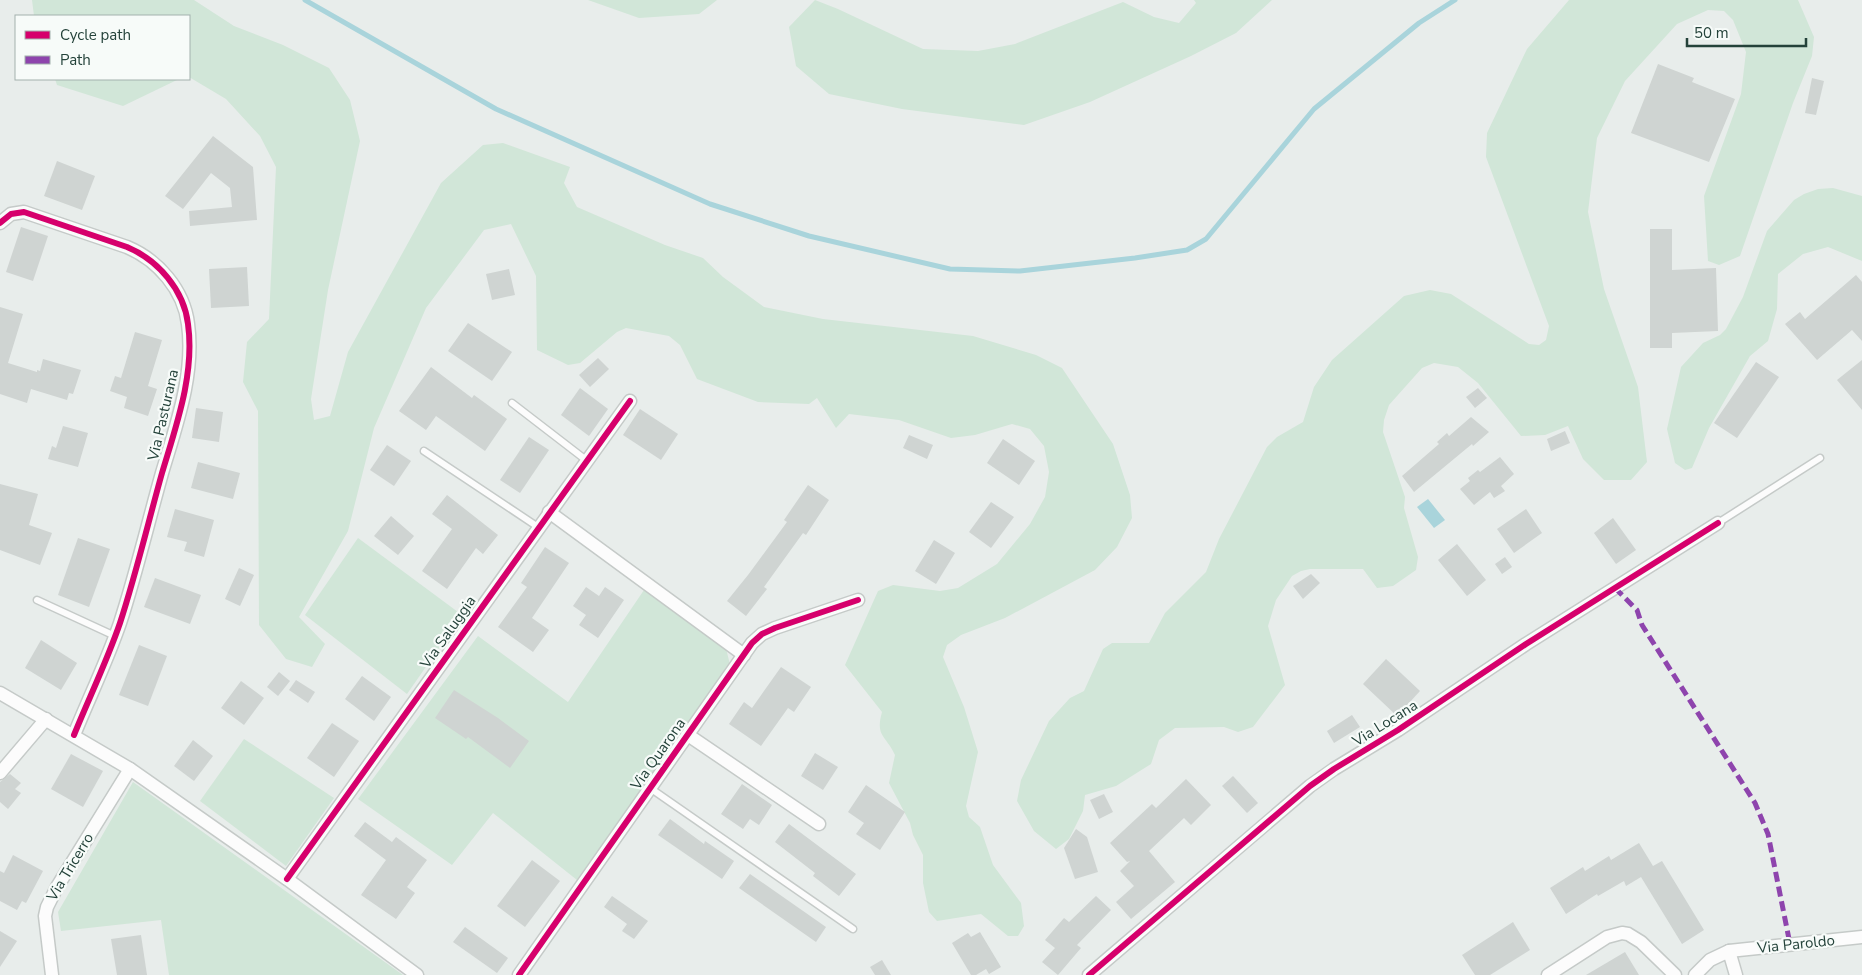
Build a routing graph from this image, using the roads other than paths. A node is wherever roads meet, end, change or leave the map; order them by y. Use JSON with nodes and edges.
{"nodes":[{"id":1,"x":0,"y":223,"type":"edge"},
{"id":2,"x":630,"y":401,"type":"dead end"},
{"id":3,"x":512,"y":403,"type":"dead end"},
{"id":4,"x":424,"y":451,"type":"dead end"},
{"id":5,"x":1820,"y":458,"type":"dead end"},
{"id":6,"x":586,"y":460,"type":"junction"},
{"id":7,"x":549,"y":512,"type":"junction"},
{"id":8,"x":1718,"y":523,"type":"joint"},
{"id":9,"x":538,"y":527,"type":"junction"},
{"id":10,"x":37,"y":600,"type":"dead end"},
{"id":11,"x":858,"y":600,"type":"dead end"},
{"id":12,"x":115,"y":636,"type":"junction"},
{"id":13,"x":744,"y":654,"type":"junction"},
{"id":14,"x":0,"y":693,"type":"edge"},
{"id":15,"x":46,"y":719,"type":"junction"},
{"id":16,"x":74,"y":735,"type":"junction"},
{"id":17,"x":688,"y":735,"type":"junction"},
{"id":18,"x":130,"y":769,"type":"junction"},
{"id":19,"x":0,"y":773,"type":"edge"},
{"id":20,"x":650,"y":788,"type":"junction"},
{"id":21,"x":819,"y":824,"type":"dead end"},
{"id":22,"x":287,"y":879,"type":"junction"},
{"id":23,"x":853,"y":929,"type":"dead end"},
{"id":24,"x":1862,"y":937,"type":"edge"},
{"id":25,"x":1729,"y":951,"type":"junction"},
{"id":26,"x":52,"y":975,"type":"edge"},
{"id":27,"x":418,"y":975,"type":"edge"},
{"id":28,"x":519,"y":975,"type":"edge"},
{"id":29,"x":1089,"y":975,"type":"edge"},
{"id":30,"x":1548,"y":975,"type":"edge"},
{"id":31,"x":1675,"y":975,"type":"edge"},
{"id":32,"x":1695,"y":975,"type":"edge"},
{"id":33,"x":1736,"y":975,"type":"edge"}],
"edges":[{"from":1,"to":12,"type":"street","name":"Via Pasturana"},
{"from":2,"to":6,"type":"street","name":"Via Saluggia"},
{"from":3,"to":6,"type":"lane"},
{"from":4,"to":9,"type":"lane"},
{"from":5,"to":8,"type":"lane"},
{"from":6,"to":7,"type":"street","name":"Via Saluggia"},
{"from":7,"to":9,"type":"street","name":"Via Saluggia"},
{"from":7,"to":13,"type":"street"},
{"from":8,"to":29,"type":"street","name":"Via Locana"},
{"from":9,"to":22,"type":"street","name":"Via Saluggia"},
{"from":10,"to":12,"type":"lane"},
{"from":11,"to":13,"type":"street","name":"Via Quarona"},
{"from":12,"to":16,"type":"street","name":"Via Pasturana"},
{"from":13,"to":17,"type":"street","name":"Via Quarona"},
{"from":14,"to":15,"type":"street"},
{"from":15,"to":16,"type":"street"},
{"from":15,"to":19,"type":"street"},
{"from":16,"to":18,"type":"street"},
{"from":17,"to":20,"type":"street","name":"Via Quarona"},
{"from":17,"to":21,"type":"street"},
{"from":18,"to":22,"type":"street"},
{"from":18,"to":26,"type":"street","name":"Via Tricerro"},
{"from":20,"to":23,"type":"lane"},
{"from":20,"to":28,"type":"street","name":"Via Quarona"},
{"from":22,"to":27,"type":"street"},
{"from":24,"to":25,"type":"street","name":"Via Paroldo"},
{"from":25,"to":32,"type":"street"},
{"from":25,"to":33,"type":"street"},
{"from":30,"to":31,"type":"street"}]}
